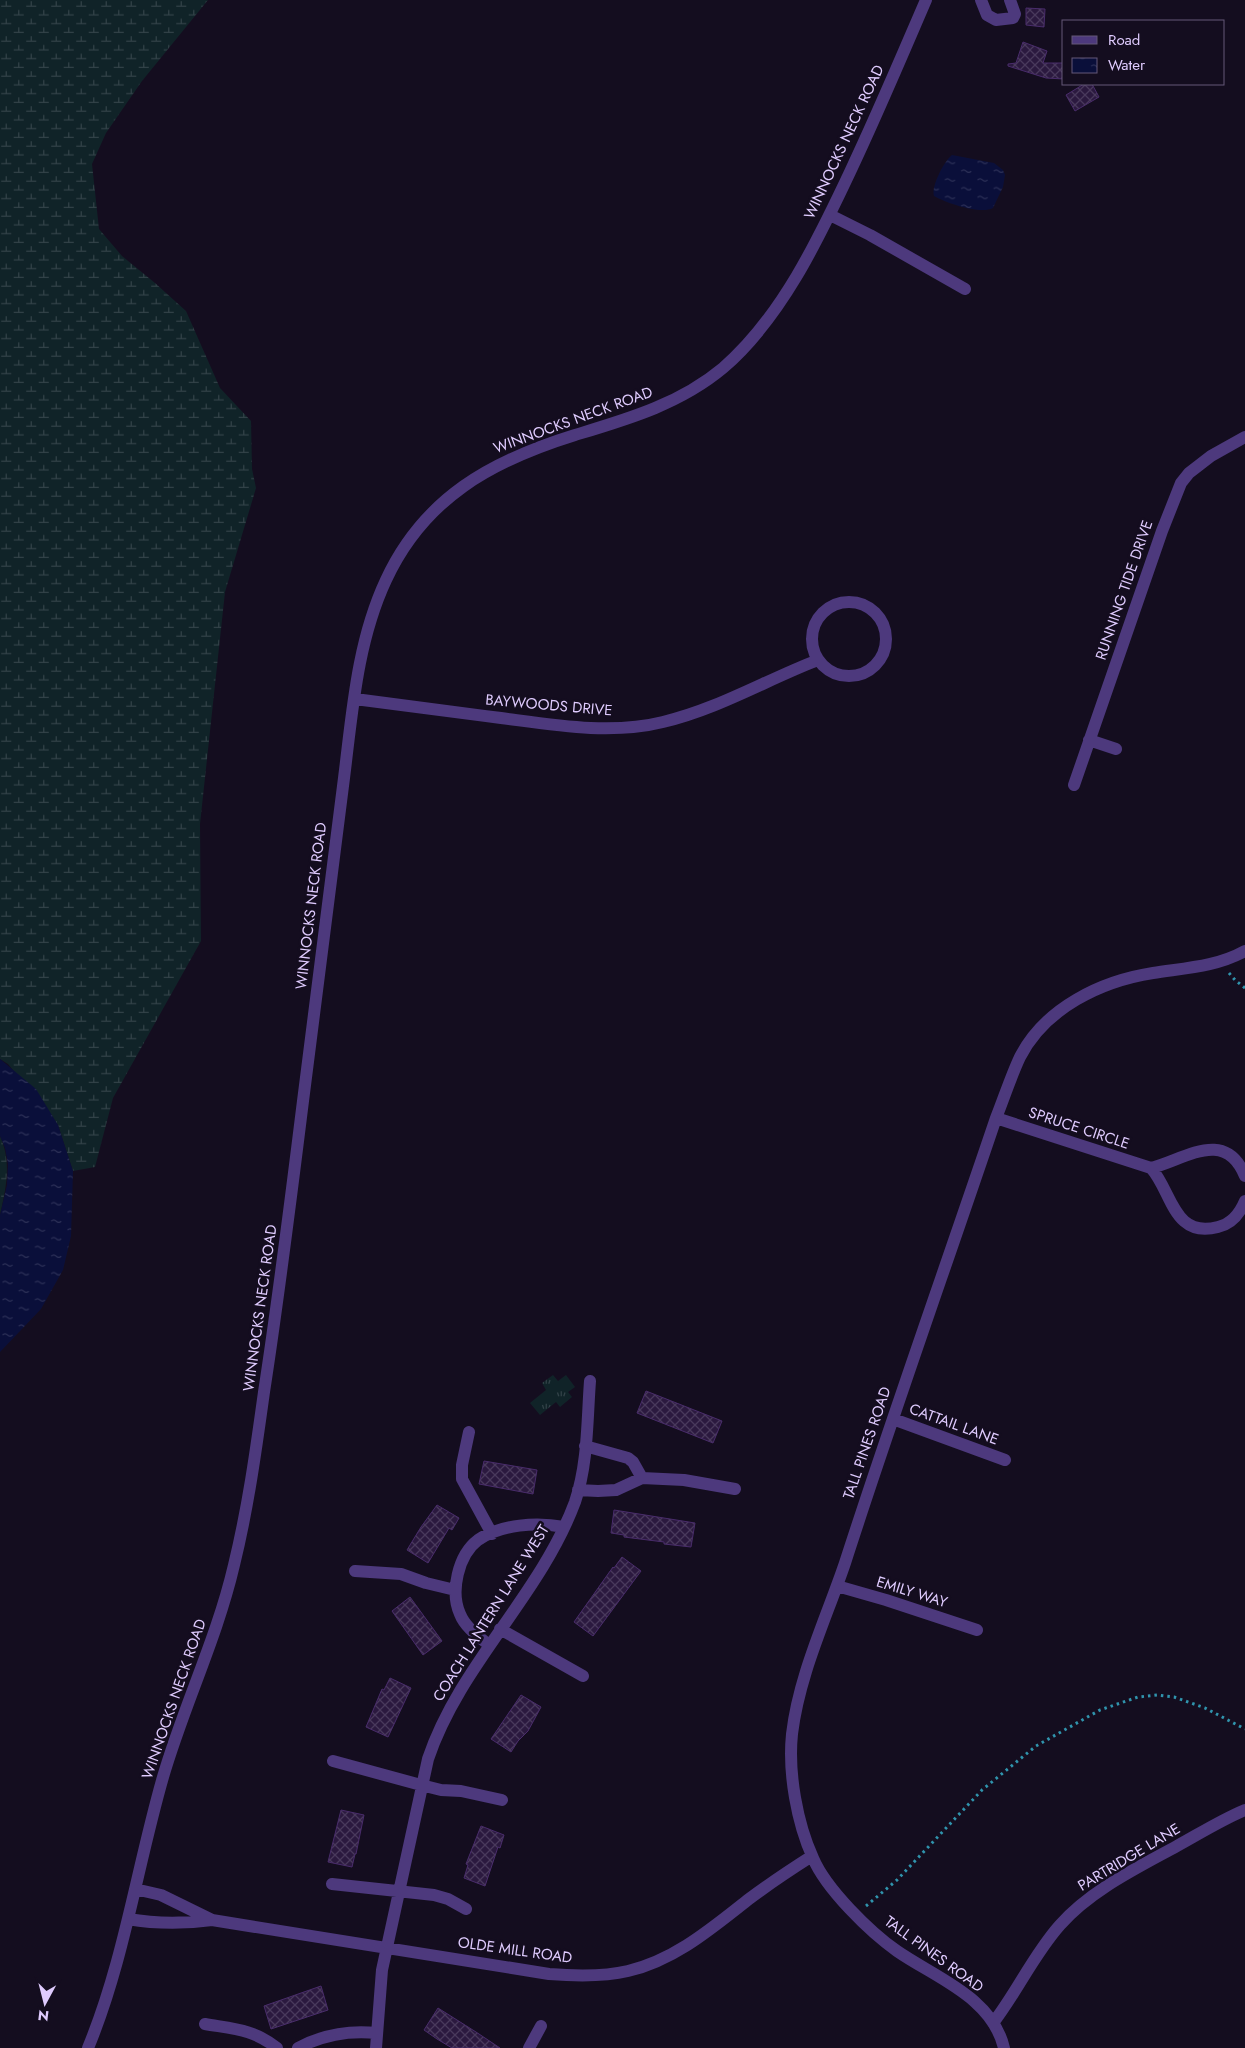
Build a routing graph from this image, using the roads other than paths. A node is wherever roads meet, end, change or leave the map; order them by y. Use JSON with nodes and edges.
{"nodes":[{"id":1,"x":926,"y":0,"type":"edge"},
{"id":2,"x":981,"y":0,"type":"edge"},
{"id":3,"x":1010,"y":0,"type":"edge"},
{"id":4,"x":830,"y":215,"type":"junction"},
{"id":5,"x":965,"y":289,"type":"dead end"},
{"id":6,"x":1245,"y":437,"type":"edge"},
{"id":7,"x":818,"y":660,"type":"junction"},
{"id":8,"x":354,"y":699,"type":"junction"},
{"id":9,"x":1089,"y":740,"type":"junction"},
{"id":10,"x":1116,"y":748,"type":"dead end"},
{"id":11,"x":1074,"y":785,"type":"dead end"},
{"id":12,"x":1245,"y":950,"type":"edge"},
{"id":13,"x":996,"y":1118,"type":"junction"},
{"id":14,"x":1151,"y":1168,"type":"junction"},
{"id":15,"x":1245,"y":1176,"type":"edge"},
{"id":16,"x":1245,"y":1201,"type":"edge"},
{"id":17,"x":590,"y":1381,"type":"dead end"},
{"id":18,"x":893,"y":1419,"type":"junction"},
{"id":19,"x":468,"y":1432,"type":"dead end"},
{"id":20,"x":585,"y":1446,"type":"junction"},
{"id":21,"x":1005,"y":1460,"type":"dead end"},
{"id":22,"x":642,"y":1478,"type":"junction"},
{"id":23,"x":735,"y":1489,"type":"dead end"},
{"id":24,"x":578,"y":1490,"type":"junction"},
{"id":25,"x":564,"y":1528,"type":"junction"},
{"id":26,"x":492,"y":1534,"type":"junction"},
{"id":27,"x":355,"y":1571,"type":"dead end"},
{"id":28,"x":837,"y":1586,"type":"junction"},
{"id":29,"x":455,"y":1590,"type":"junction"},
{"id":30,"x":500,"y":1629,"type":"junction"},
{"id":31,"x":977,"y":1630,"type":"dead end"},
{"id":32,"x":489,"y":1644,"type":"junction"},
{"id":33,"x":583,"y":1676,"type":"dead end"},
{"id":34,"x":332,"y":1761,"type":"dead end"},
{"id":35,"x":421,"y":1785,"type":"junction"},
{"id":36,"x":502,"y":1800,"type":"dead end"},
{"id":37,"x":1245,"y":1810,"type":"edge"},
{"id":38,"x":812,"y":1856,"type":"junction"},
{"id":39,"x":332,"y":1884,"type":"dead end"},
{"id":40,"x":135,"y":1889,"type":"junction"},
{"id":41,"x":398,"y":1891,"type":"junction"},
{"id":42,"x":466,"y":1909,"type":"dead end"},
{"id":43,"x":128,"y":1919,"type":"junction"},
{"id":44,"x":212,"y":1920,"type":"junction"},
{"id":45,"x":386,"y":1948,"type":"junction"},
{"id":46,"x":993,"y":2023,"type":"junction"},
{"id":47,"x":205,"y":2024,"type":"dead end"},
{"id":48,"x":541,"y":2026,"type":"dead end"},
{"id":49,"x":377,"y":2033,"type":"junction"},
{"id":50,"x":88,"y":2048,"type":"edge"},
{"id":51,"x":276,"y":2048,"type":"edge"},
{"id":52,"x":298,"y":2048,"type":"edge"},
{"id":53,"x":376,"y":2048,"type":"edge"},
{"id":54,"x":529,"y":2048,"type":"edge"},
{"id":55,"x":1004,"y":2048,"type":"edge"}],
"edges":[{"from":1,"to":4,"type":"street","name":"WINNOCKS NECK ROAD"},
{"from":2,"to":3,"type":"street"},
{"from":4,"to":5,"type":"street"},
{"from":4,"to":8,"type":"street","name":"WINNOCKS NECK ROAD"},
{"from":6,"to":9,"type":"street","name":"RUNNING TIDE DRIVE"},
{"from":7,"to":7,"type":"street"},
{"from":7,"to":8,"type":"street","name":"BAYWOODS DRIVE"},
{"from":8,"to":40,"type":"street","name":"WINNOCKS NECK ROAD"},
{"from":9,"to":10,"type":"street"},
{"from":9,"to":11,"type":"street","name":"RUNNING TIDE DRIVE"},
{"from":12,"to":13,"type":"street","name":"TALL PINES ROAD"},
{"from":13,"to":14,"type":"street","name":"SPRUCE CIRCLE"},
{"from":13,"to":18,"type":"street","name":"TALL PINES ROAD"},
{"from":14,"to":15,"type":"street"},
{"from":14,"to":16,"type":"street"},
{"from":17,"to":20,"type":"street","name":"COACH LANTERN LANE WEST"},
{"from":18,"to":21,"type":"street","name":"CATTAIL LANE"},
{"from":18,"to":28,"type":"street","name":"TALL PINES ROAD"},
{"from":19,"to":26,"type":"street"},
{"from":20,"to":22,"type":"street"},
{"from":20,"to":24,"type":"street","name":"COACH LANTERN LANE WEST"},
{"from":22,"to":23,"type":"street"},
{"from":22,"to":24,"type":"street"},
{"from":24,"to":25,"type":"street","name":"COACH LANTERN LANE WEST"},
{"from":25,"to":26,"type":"street"},
{"from":25,"to":30,"type":"street","name":"COACH LANTERN LANE WEST"},
{"from":26,"to":29,"type":"street"},
{"from":27,"to":29,"type":"street"},
{"from":28,"to":31,"type":"street","name":"EMILY WAY"},
{"from":28,"to":38,"type":"street","name":"TALL PINES ROAD"},
{"from":29,"to":32,"type":"street"},
{"from":30,"to":32,"type":"street","name":"COACH LANTERN LANE WEST"},
{"from":30,"to":33,"type":"street"},
{"from":32,"to":35,"type":"street","name":"COACH LANTERN LANE WEST"},
{"from":34,"to":35,"type":"street"},
{"from":35,"to":36,"type":"street"},
{"from":35,"to":41,"type":"street","name":"COACH LANTERN LANE WEST"},
{"from":37,"to":46,"type":"street","name":"PARTRIDGE LANE"},
{"from":38,"to":45,"type":"street","name":"OLDE MILL ROAD"},
{"from":38,"to":46,"type":"street","name":"TALL PINES ROAD"},
{"from":39,"to":41,"type":"street"},
{"from":40,"to":43,"type":"street","name":"WINNOCKS NECK ROAD"},
{"from":40,"to":44,"type":"street","name":"OLDE MILL ROAD"},
{"from":41,"to":42,"type":"street"},
{"from":41,"to":45,"type":"street","name":"COACH LANTERN LANE WEST"},
{"from":43,"to":44,"type":"street","name":"OLDE MILL ROAD"},
{"from":43,"to":50,"type":"street","name":"WINNOCKS NECK ROAD"},
{"from":44,"to":45,"type":"street","name":"OLDE MILL ROAD"},
{"from":45,"to":49,"type":"street","name":"COACH LANTERN LANE WEST"},
{"from":46,"to":55,"type":"street","name":"TALL PINES ROAD"},
{"from":47,"to":51,"type":"street"},
{"from":48,"to":54,"type":"street"},
{"from":49,"to":52,"type":"street"},
{"from":49,"to":53,"type":"street","name":"COACH LANTERN LANE WEST"}]}
